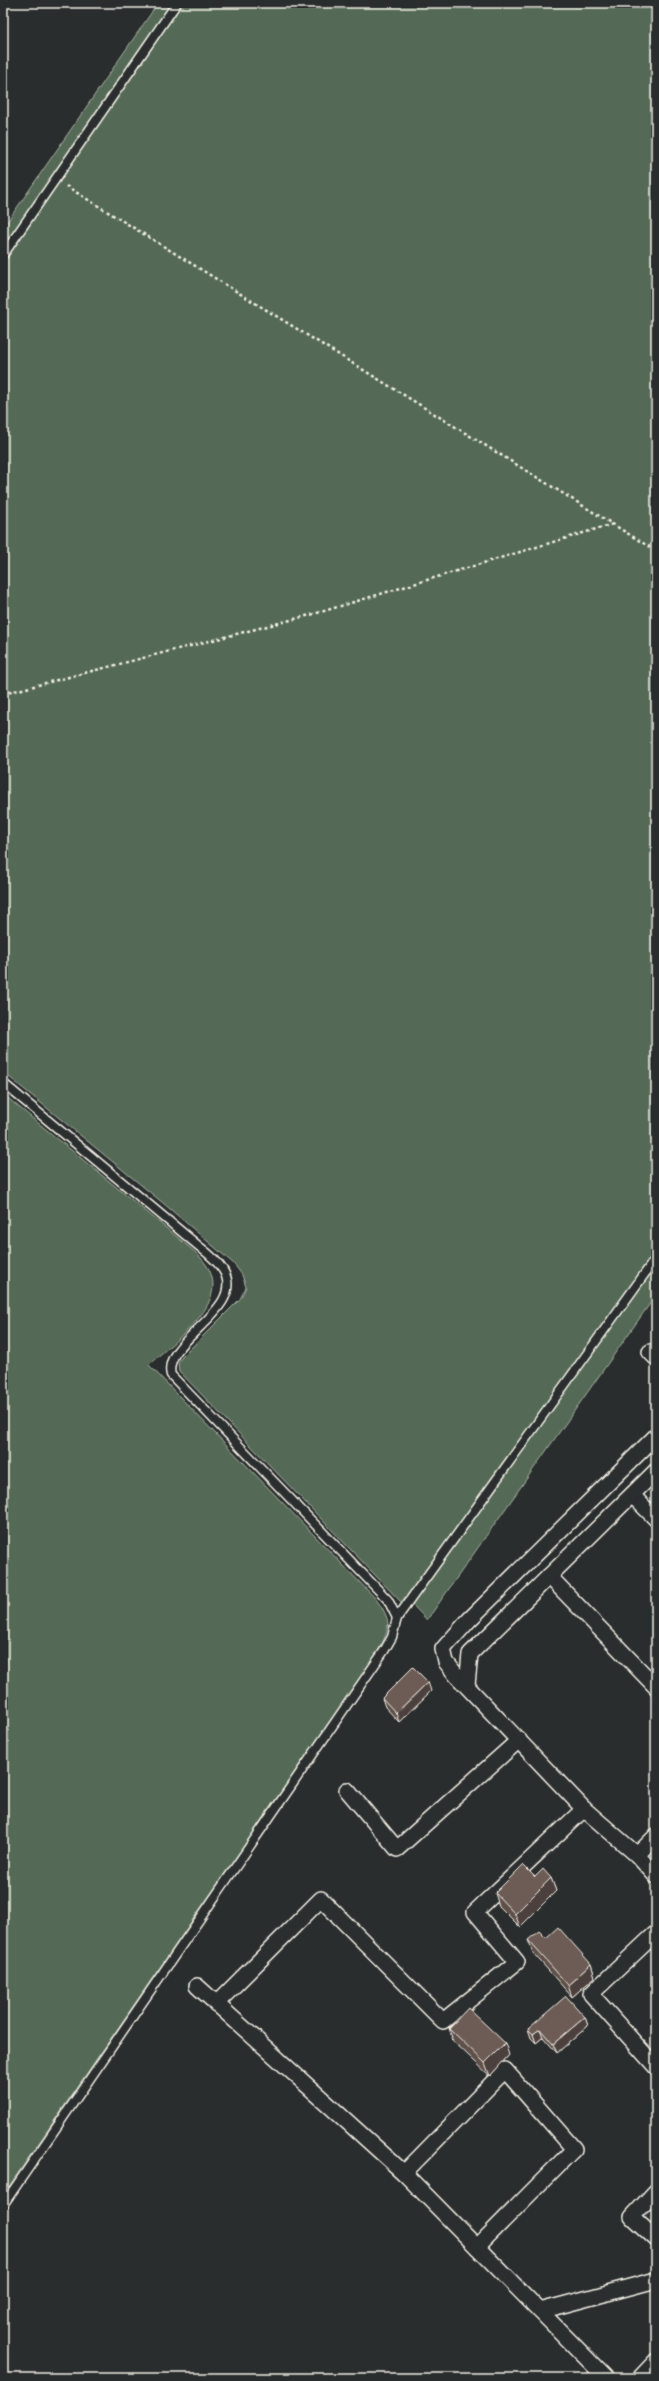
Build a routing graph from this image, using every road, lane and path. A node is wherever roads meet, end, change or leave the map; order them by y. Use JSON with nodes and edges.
{"nodes":[{"id":1,"x":177,"y":3,"type":"edge"},
{"id":2,"x":55,"y":180,"type":"junction"},
{"id":3,"x":3,"y":255,"type":"edge"},
{"id":4,"x":613,"y":524,"type":"junction"},
{"id":5,"x":656,"y":551,"type":"edge"},
{"id":6,"x":3,"y":694,"type":"edge"},
{"id":7,"x":3,"y":1083,"type":"edge"},
{"id":8,"x":656,"y":1258,"type":"edge"},
{"id":9,"x":656,"y":1436,"type":"edge"},
{"id":10,"x":656,"y":1471,"type":"edge"},
{"id":11,"x":632,"y":1495,"type":"junction"},
{"id":12,"x":656,"y":1519,"type":"edge"},
{"id":13,"x":549,"y":1576,"type":"junction"},
{"id":14,"x":397,"y":1618,"type":"junction"},
{"id":15,"x":467,"y":1685,"type":"junction"},
{"id":16,"x":656,"y":1687,"type":"edge"},
{"id":17,"x":518,"y":1740,"type":"junction"},
{"id":18,"x":347,"y":1790,"type":"dead end"},
{"id":19,"x":584,"y":1810,"type":"junction"},
{"id":20,"x":656,"y":1836,"type":"edge"},
{"id":21,"x":637,"y":1855,"type":"junction"},
{"id":22,"x":656,"y":1876,"type":"edge"},
{"id":23,"x":656,"y":1933,"type":"edge"},
{"id":24,"x":197,"y":1986,"type":"dead end"},
{"id":25,"x":216,"y":2004,"type":"junction"},
{"id":26,"x":656,"y":2067,"type":"edge"},
{"id":27,"x":404,"y":2173,"type":"junction"},
{"id":28,"x":656,"y":2191,"type":"edge"},
{"id":29,"x":3,"y":2204,"type":"edge"},
{"id":30,"x":656,"y":2239,"type":"edge"},
{"id":31,"x":477,"y":2247,"type":"junction"},
{"id":32,"x":656,"y":2280,"type":"edge"},
{"id":33,"x":540,"y":2311,"type":"junction"},
{"id":34,"x":656,"y":2361,"type":"edge"},
{"id":35,"x":606,"y":2378,"type":"edge"},
{"id":36,"x":640,"y":2378,"type":"edge"}],
"edges":[{"from":1,"to":2,"type":"lane"},
{"from":2,"to":3,"type":"lane"},
{"from":2,"to":4,"type":"path"},
{"from":4,"to":5,"type":"path"},
{"from":4,"to":6,"type":"path"},
{"from":7,"to":14,"type":"lane"},
{"from":8,"to":14,"type":"lane"},
{"from":9,"to":15,"type":"street"},
{"from":10,"to":11,"type":"street"},
{"from":11,"to":12,"type":"street"},
{"from":11,"to":13,"type":"street"},
{"from":13,"to":15,"type":"street"},
{"from":13,"to":16,"type":"street"},
{"from":14,"to":29,"type":"lane"},
{"from":15,"to":17,"type":"street"},
{"from":17,"to":18,"type":"street"},
{"from":17,"to":19,"type":"street"},
{"from":19,"to":21,"type":"street"},
{"from":19,"to":25,"type":"street"},
{"from":20,"to":21,"type":"street"},
{"from":21,"to":22,"type":"street"},
{"from":23,"to":26,"type":"street"},
{"from":24,"to":25,"type":"street"},
{"from":25,"to":27,"type":"street"},
{"from":27,"to":31,"type":"street"},
{"from":27,"to":31,"type":"street"},
{"from":28,"to":30,"type":"street"},
{"from":31,"to":33,"type":"street"},
{"from":32,"to":33,"type":"street"},
{"from":33,"to":35,"type":"street"},
{"from":34,"to":36,"type":"street"}]}
